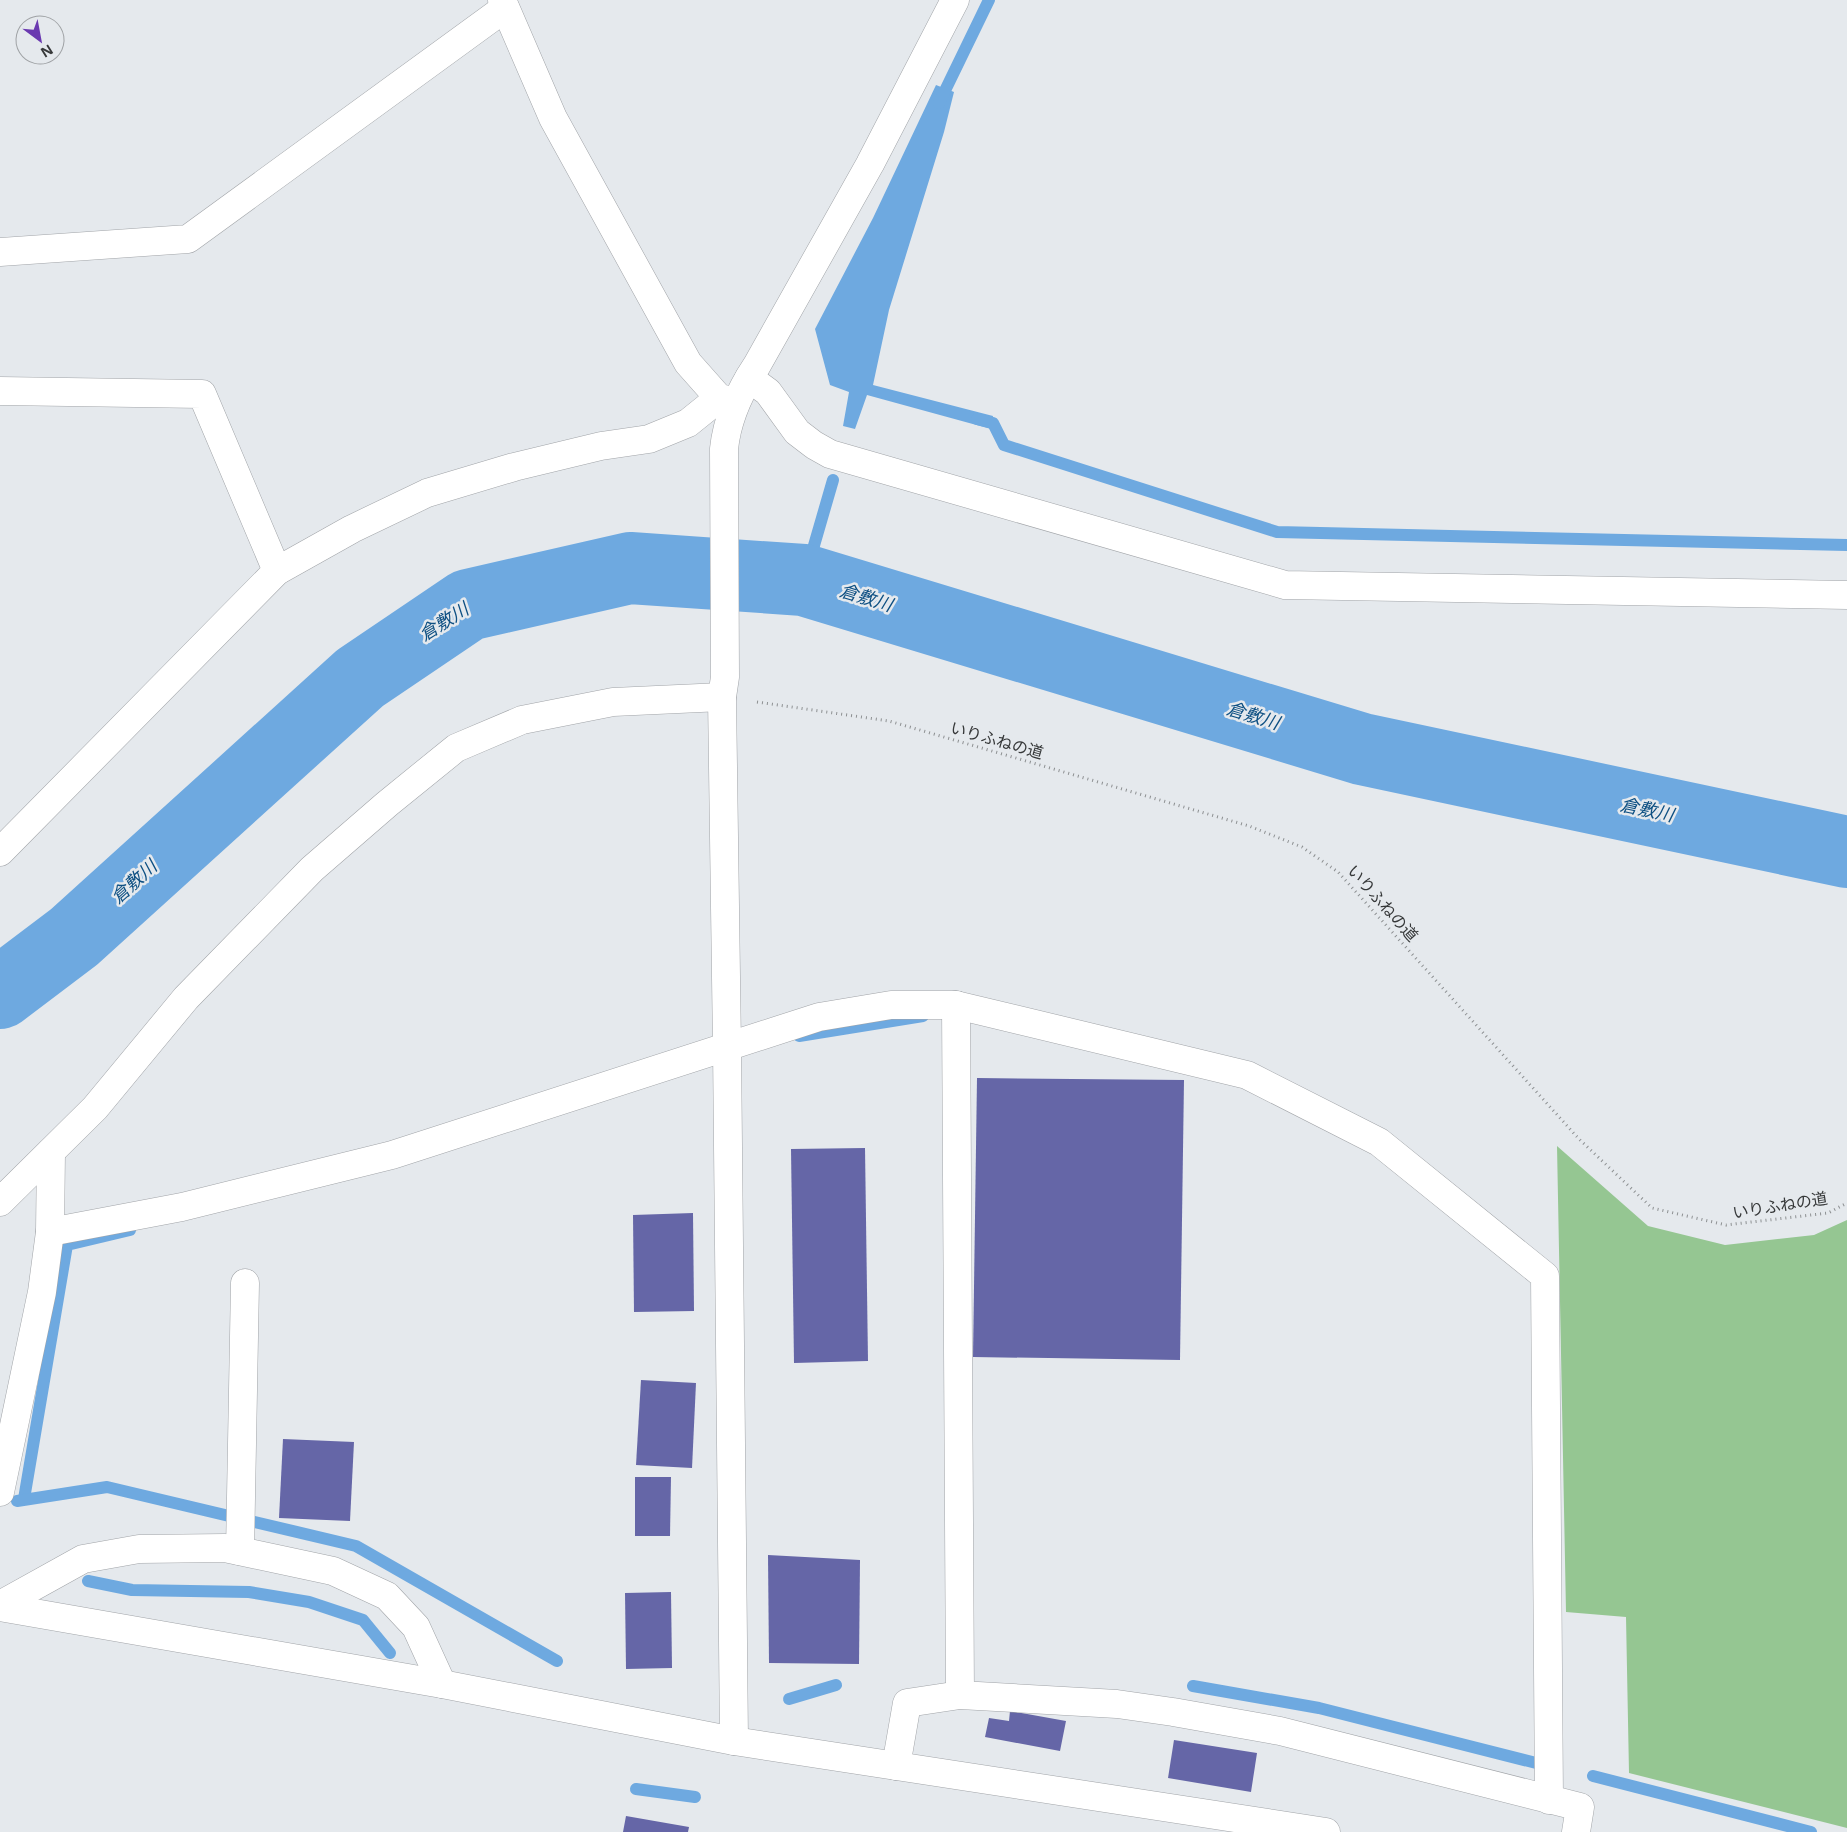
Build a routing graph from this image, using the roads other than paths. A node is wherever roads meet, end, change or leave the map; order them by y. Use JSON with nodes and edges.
{"nodes":[{"id":1,"x":955,"y":0,"type":"edge"},
{"id":2,"x":504,"y":4,"type":"edge"},
{"id":3,"x":0,"y":252,"type":"edge"},
{"id":4,"x":749,"y":378,"type":"junction"},
{"id":5,"x":0,"y":391,"type":"edge"},
{"id":6,"x":728,"y":400,"type":"junction"},
{"id":7,"x":277,"y":571,"type":"junction"},
{"id":8,"x":1847,"y":595,"type":"edge"},
{"id":9,"x":724,"y":687,"type":"junction"},
{"id":10,"x":0,"y":852,"type":"edge"},
{"id":11,"x":956,"y":1005,"type":"junction"},
{"id":12,"x":728,"y":1047,"type":"junction"},
{"id":13,"x":51,"y":1152,"type":"junction"},
{"id":14,"x":0,"y":1202,"type":"edge"},
{"id":15,"x":50,"y":1232,"type":"junction"},
{"id":16,"x":245,"y":1283,"type":"dead end"},
{"id":17,"x":0,"y":1492,"type":"edge"},
{"id":18,"x":240,"y":1528,"type":"junction"},
{"id":19,"x":0,"y":1606,"type":"edge"},
{"id":20,"x":442,"y":1684,"type":"junction"},
{"id":21,"x":960,"y":1695,"type":"junction"},
{"id":22,"x":734,"y":1741,"type":"junction"},
{"id":23,"x":896,"y":1766,"type":"junction"},
{"id":24,"x":1549,"y":1800,"type":"junction"},
{"id":25,"x":1325,"y":1832,"type":"edge"},
{"id":26,"x":1576,"y":1832,"type":"edge"}],
"edges":[{"from":1,"to":4,"type":"street"},
{"from":2,"to":3,"type":"street"},
{"from":2,"to":6,"type":"street"},
{"from":4,"to":6,"type":"street"},
{"from":4,"to":8,"type":"street"},
{"from":5,"to":7,"type":"street"},
{"from":6,"to":7,"type":"street"},
{"from":6,"to":9,"type":"street"},
{"from":7,"to":10,"type":"street"},
{"from":9,"to":12,"type":"street"},
{"from":9,"to":13,"type":"street"},
{"from":11,"to":12,"type":"street"},
{"from":11,"to":21,"type":"street"},
{"from":11,"to":24,"type":"street"},
{"from":12,"to":15,"type":"street"},
{"from":12,"to":22,"type":"street"},
{"from":13,"to":14,"type":"street"},
{"from":13,"to":15,"type":"street"},
{"from":15,"to":17,"type":"street"},
{"from":16,"to":18,"type":"street"},
{"from":18,"to":19,"type":"street"},
{"from":18,"to":20,"type":"street"},
{"from":19,"to":20,"type":"street"},
{"from":20,"to":22,"type":"street"},
{"from":21,"to":23,"type":"street"},
{"from":21,"to":24,"type":"street"},
{"from":22,"to":23,"type":"street"},
{"from":23,"to":25,"type":"street"},
{"from":24,"to":26,"type":"street"}]}
